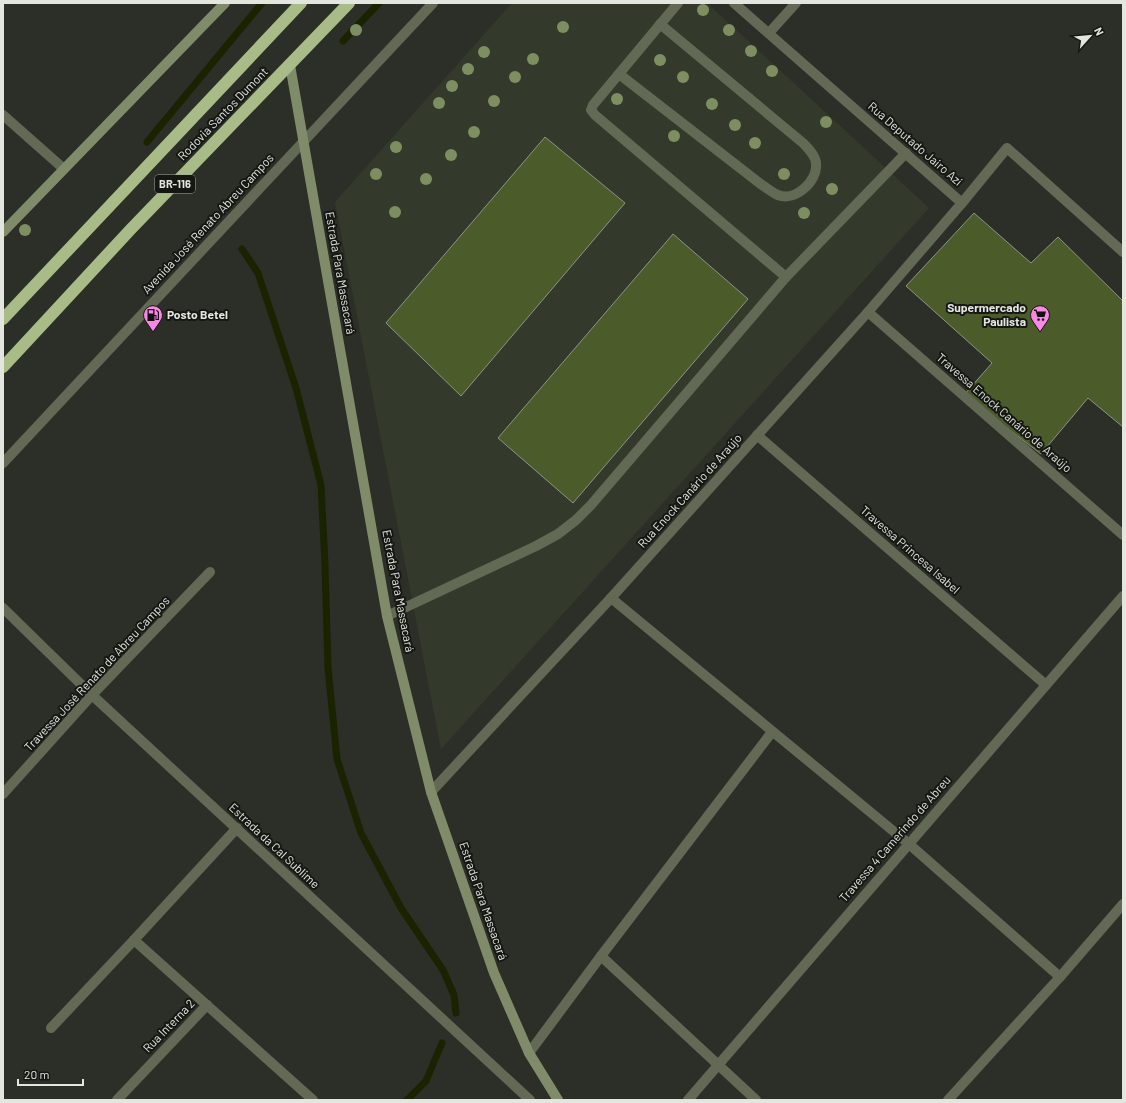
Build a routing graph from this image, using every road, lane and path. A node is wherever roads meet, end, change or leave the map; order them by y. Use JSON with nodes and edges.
{"nodes":[{"id":1,"x":225,"y":3,"type":"edge"},
{"id":2,"x":302,"y":3,"type":"edge"},
{"id":3,"x":349,"y":3,"type":"edge"},
{"id":4,"x":433,"y":3,"type":"edge"},
{"id":5,"x":678,"y":3,"type":"edge"},
{"id":6,"x":734,"y":3,"type":"edge"},
{"id":7,"x":796,"y":3,"type":"edge"},
{"id":8,"x":660,"y":24,"type":"junction"},
{"id":9,"x":769,"y":33,"type":"junction"},
{"id":10,"x":290,"y":64,"type":"junction"},
{"id":11,"x":618,"y":74,"type":"junction"},
{"id":12,"x":3,"y":115,"type":"edge"},
{"id":13,"x":303,"y":141,"type":"junction"},
{"id":14,"x":906,"y":152,"type":"junction"},
{"id":15,"x":64,"y":169,"type":"junction"},
{"id":16,"x":962,"y":203,"type":"junction"},
{"id":17,"x":3,"y":232,"type":"edge"},
{"id":18,"x":1123,"y":252,"type":"edge"},
{"id":19,"x":786,"y":277,"type":"junction"},
{"id":20,"x":868,"y":312,"type":"junction"},
{"id":21,"x":3,"y":319,"type":"edge"},
{"id":22,"x":3,"y":367,"type":"edge"},
{"id":23,"x":757,"y":435,"type":"junction"},
{"id":24,"x":3,"y":463,"type":"edge"},
{"id":25,"x":1123,"y":535,"type":"edge"},
{"id":26,"x":210,"y":572,"type":"dead end"},
{"id":27,"x":1123,"y":596,"type":"edge"},
{"id":28,"x":611,"y":598,"type":"junction"},
{"id":29,"x":3,"y":608,"type":"edge"},
{"id":30,"x":387,"y":616,"type":"junction"},
{"id":31,"x":1046,"y":685,"type":"junction"},
{"id":32,"x":92,"y":695,"type":"junction"},
{"id":33,"x":772,"y":732,"type":"junction"},
{"id":34,"x":431,"y":792,"type":"junction"},
{"id":35,"x":3,"y":794,"type":"edge"},
{"id":36,"x":237,"y":828,"type":"junction"},
{"id":37,"x":909,"y":844,"type":"junction"},
{"id":38,"x":1123,"y":904,"type":"edge"},
{"id":39,"x":134,"y":940,"type":"junction"},
{"id":40,"x":601,"y":956,"type":"junction"},
{"id":41,"x":1060,"y":977,"type":"junction"},
{"id":42,"x":207,"y":1005,"type":"junction"},
{"id":43,"x":52,"y":1028,"type":"dead end"},
{"id":44,"x":529,"y":1053,"type":"junction"},
{"id":45,"x":718,"y":1065,"type":"junction"},
{"id":46,"x":117,"y":1100,"type":"edge"},
{"id":47,"x":313,"y":1100,"type":"edge"},
{"id":48,"x":530,"y":1100,"type":"edge"},
{"id":49,"x":558,"y":1100,"type":"edge"},
{"id":50,"x":688,"y":1100,"type":"edge"},
{"id":51,"x":756,"y":1100,"type":"edge"},
{"id":52,"x":948,"y":1100,"type":"edge"}],
"edges":[{"from":1,"to":15,"type":"main road"},
{"from":2,"to":21,"type":"highway","name":"Rodovia Santos Dumont","number":"BR-116"},
{"from":3,"to":10,"type":"highway","name":"Rodovia Santos Dumont","number":"BR-116"},
{"from":4,"to":13,"type":"street","name":"Avenida José Renato Abreu Campos"},
{"from":5,"to":8,"type":"street"},
{"from":6,"to":9,"type":"street","name":"Rua Deputado Jairo Azi"},
{"from":7,"to":9,"type":"street"},
{"from":8,"to":11,"type":"street"},
{"from":8,"to":11,"type":"street"},
{"from":9,"to":14,"type":"street","name":"Rua Deputado Jairo Azi"},
{"from":10,"to":13,"type":"main road","name":"Estrada Para Massacará"},
{"from":10,"to":22,"type":"highway","name":"Rodovia Santos Dumont","number":"BR-116"},
{"from":11,"to":19,"type":"street"},
{"from":12,"to":15,"type":"street"},
{"from":13,"to":24,"type":"street","name":"Avenida José Renato Abreu Campos"},
{"from":13,"to":30,"type":"main road","name":"Estrada Para Massacará"},
{"from":14,"to":16,"type":"street","name":"Rua Deputado Jairo Azi"},
{"from":14,"to":19,"type":"street"},
{"from":15,"to":17,"type":"main road"},
{"from":16,"to":18,"type":"street","name":"Rua Deputado Jairo Azi"},
{"from":16,"to":20,"type":"street","name":"Rua Enock Canário de Araújo"},
{"from":19,"to":30,"type":"street"},
{"from":20,"to":23,"type":"street","name":"Rua Enock Canário de Araújo"},
{"from":20,"to":25,"type":"street","name":"Travessa Enock Canário de Araújo"},
{"from":23,"to":28,"type":"street","name":"Rua Enock Canário de Araújo"},
{"from":23,"to":31,"type":"street","name":"Travessa Princesa Isabel"},
{"from":26,"to":32,"type":"street","name":"Travessa José Renato de Abreu Campos"},
{"from":27,"to":31,"type":"street","name":"Travessa 4 Camerindo de Abreu"},
{"from":28,"to":33,"type":"street"},
{"from":28,"to":34,"type":"street","name":"Rua Enock Canário de Araújo"},
{"from":29,"to":32,"type":"street","name":"Estrada da Cal Sublime"},
{"from":30,"to":34,"type":"main road","name":"Estrada Para Massacará"},
{"from":31,"to":37,"type":"street","name":"Travessa 4 Camerindo de Abreu"},
{"from":32,"to":35,"type":"street","name":"Travessa José Renato de Abreu Campos"},
{"from":32,"to":36,"type":"street","name":"Estrada da Cal Sublime"},
{"from":33,"to":37,"type":"street"},
{"from":33,"to":40,"type":"street"},
{"from":34,"to":44,"type":"main road","name":"Estrada Para Massacará"},
{"from":36,"to":39,"type":"street"},
{"from":36,"to":48,"type":"street","name":"Estrada da Cal Sublime"},
{"from":37,"to":41,"type":"street"},
{"from":37,"to":45,"type":"street","name":"Travessa 4 Camerindo de Abreu"},
{"from":38,"to":41,"type":"street"},
{"from":39,"to":42,"type":"street"},
{"from":39,"to":43,"type":"street"},
{"from":40,"to":44,"type":"street"},
{"from":40,"to":45,"type":"street"},
{"from":41,"to":52,"type":"street"},
{"from":42,"to":46,"type":"street","name":"Rua Interna 2"},
{"from":42,"to":47,"type":"street"},
{"from":44,"to":49,"type":"main road","name":"Estrada Para Massacará"},
{"from":45,"to":50,"type":"street","name":"Travessa 4 Camerindo de Abreu"},
{"from":45,"to":51,"type":"street"}]}
